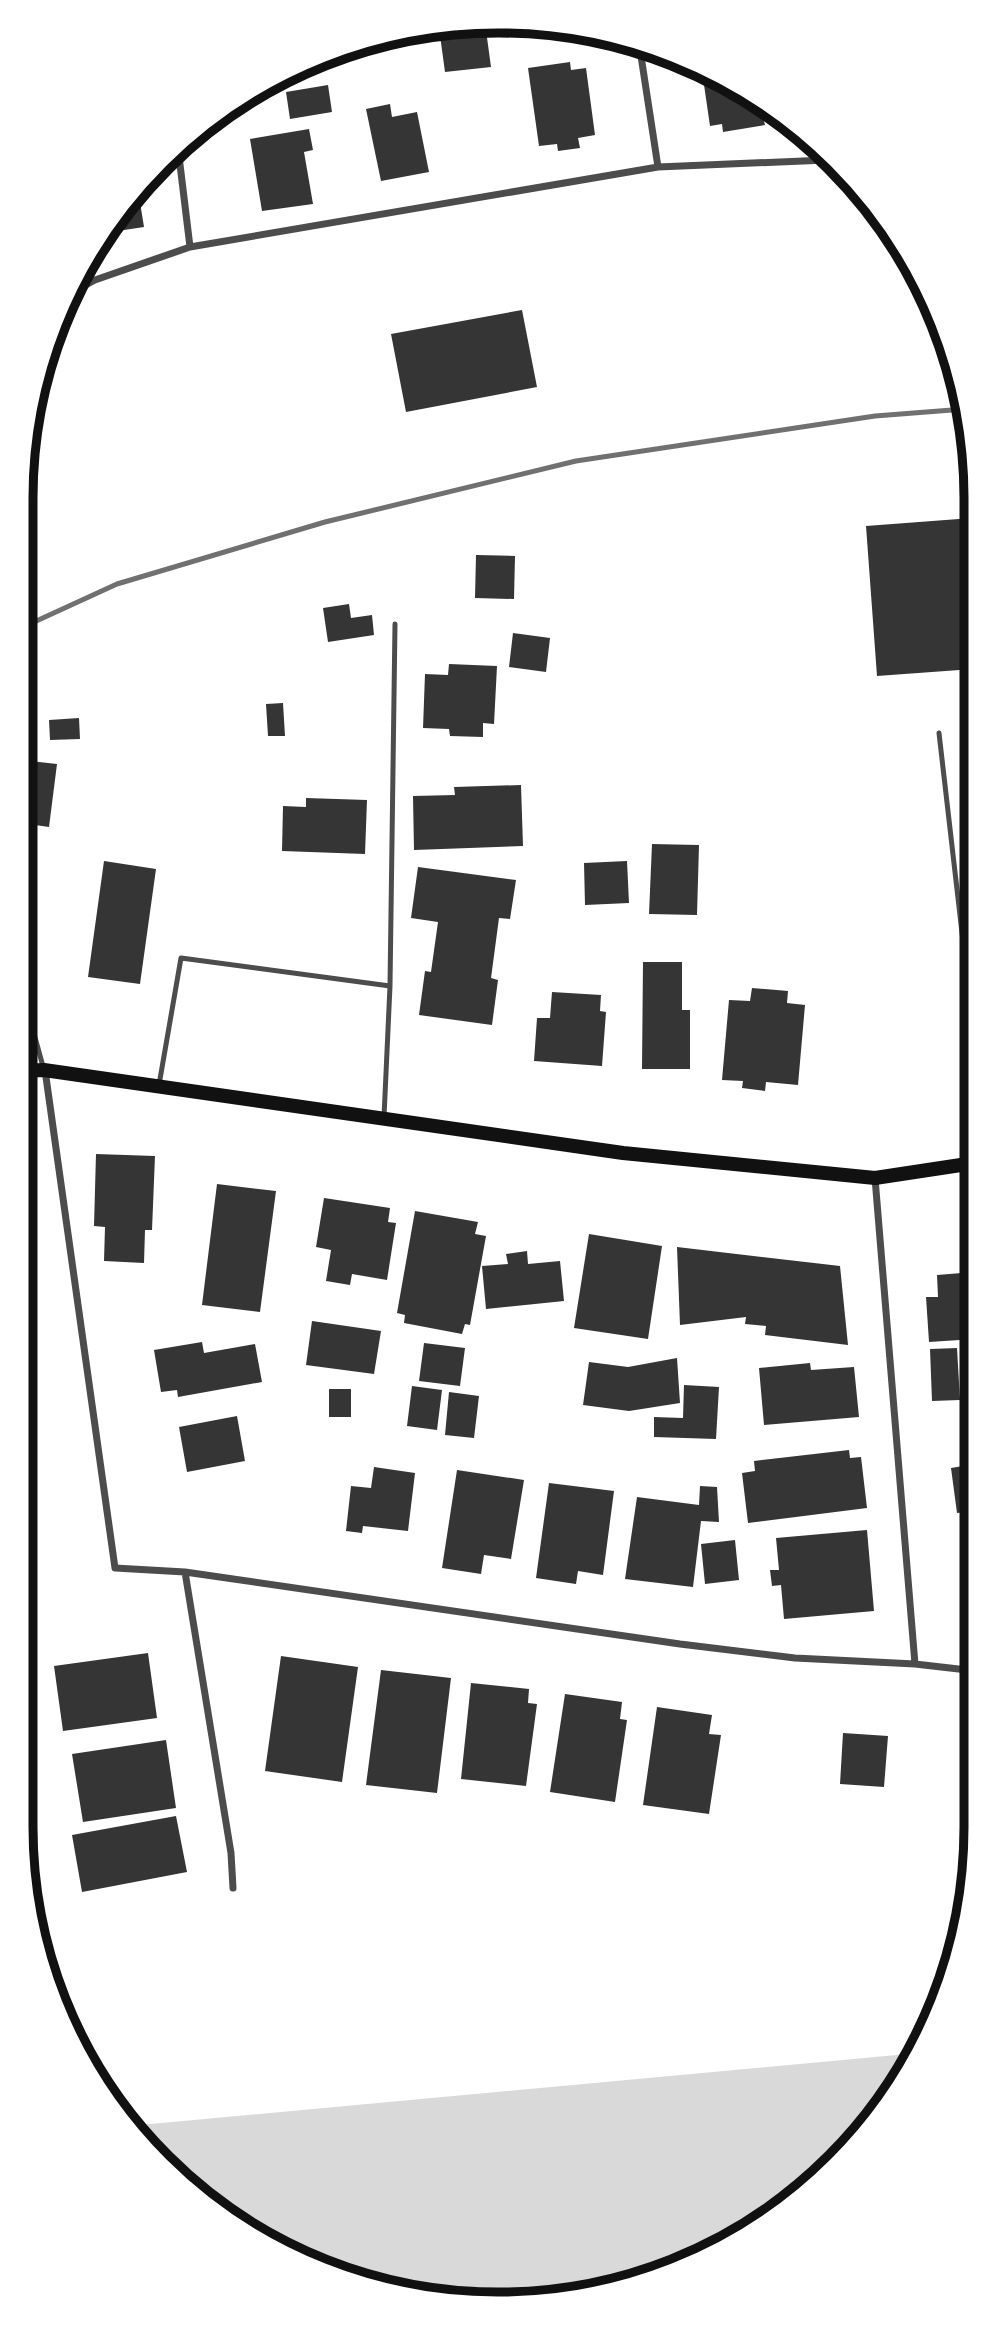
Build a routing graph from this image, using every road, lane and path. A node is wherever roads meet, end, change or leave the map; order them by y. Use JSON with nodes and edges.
{"nodes":[{"id":1,"x":641,"y":56,"type":"edge"},
{"id":2,"x":817,"y":160,"type":"edge"},
{"id":3,"x":180,"y":161,"type":"edge"},
{"id":4,"x":658,"y":167,"type":"junction"},
{"id":5,"x":190,"y":247,"type":"junction"},
{"id":6,"x":85,"y":285,"type":"edge"},
{"id":7,"x":395,"y":624,"type":"dead end"},
{"id":8,"x":939,"y":733,"type":"dead end"},
{"id":9,"x":964,"y":950,"type":"edge"},
{"id":10,"x":390,"y":986,"type":"junction"},
{"id":11,"x":33,"y":1027,"type":"edge"},
{"id":12,"x":33,"y":1070,"type":"edge"},
{"id":13,"x":44,"y":1070,"type":"junction"},
{"id":14,"x":159,"y":1086,"type":"junction"},
{"id":15,"x":384,"y":1117,"type":"junction"},
{"id":16,"x":964,"y":1165,"type":"edge"},
{"id":17,"x":875,"y":1178,"type":"junction"},
{"id":18,"x":185,"y":1572,"type":"junction"},
{"id":19,"x":915,"y":1664,"type":"junction"},
{"id":20,"x":964,"y":1670,"type":"edge"},
{"id":21,"x":233,"y":1888,"type":"dead end"}],
"edges":[{"from":1,"to":4,"type":"street"},
{"from":2,"to":4,"type":"street"},
{"from":3,"to":5,"type":"street"},
{"from":4,"to":5,"type":"street"},
{"from":5,"to":6,"type":"street"},
{"from":7,"to":10,"type":"lane"},
{"from":8,"to":9,"type":"lane"},
{"from":10,"to":14,"type":"lane"},
{"from":10,"to":15,"type":"lane"},
{"from":11,"to":13,"type":"lane"},
{"from":12,"to":13,"type":"main road"},
{"from":13,"to":14,"type":"main road"},
{"from":13,"to":18,"type":"street"},
{"from":14,"to":15,"type":"main road"},
{"from":15,"to":17,"type":"main road"},
{"from":16,"to":17,"type":"main road"},
{"from":17,"to":19,"type":"street"},
{"from":18,"to":19,"type":"street"},
{"from":18,"to":21,"type":"street"},
{"from":19,"to":20,"type":"street"}]}
